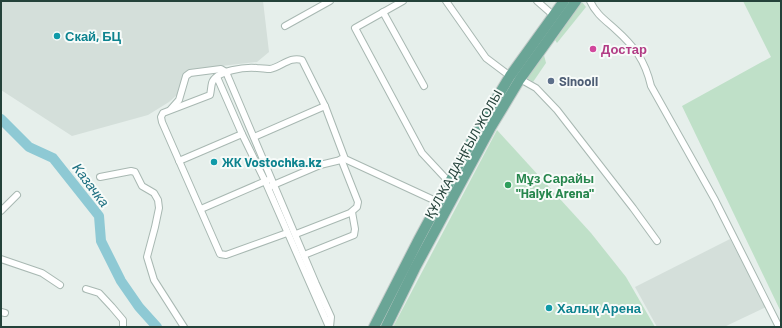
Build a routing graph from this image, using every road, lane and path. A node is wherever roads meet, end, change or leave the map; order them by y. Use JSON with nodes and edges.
{"nodes":[{"id":1,"x":330,"y":1,"type":"edge"},
{"id":2,"x":403,"y":1,"type":"edge"},
{"id":3,"x":446,"y":1,"type":"edge"},
{"id":4,"x":537,"y":1,"type":"edge"},
{"id":5,"x":564,"y":1,"type":"edge"},
{"id":6,"x":576,"y":1,"type":"edge"},
{"id":7,"x":590,"y":1,"type":"edge"},
{"id":8,"x":382,"y":12,"type":"junction"},
{"id":9,"x":553,"y":15,"type":"junction"},
{"id":10,"x":285,"y":26,"type":"dead end"},
{"id":11,"x":226,"y":72,"type":"junction"},
{"id":12,"x":217,"y":76,"type":"junction"},
{"id":13,"x":510,"y":76,"type":"junction"},
{"id":14,"x":520,"y":79,"type":"junction"},
{"id":15,"x":424,"y":86,"type":"dead end"},
{"id":16,"x":325,"y":106,"type":"junction"},
{"id":17,"x":170,"y":110,"type":"junction"},
{"id":18,"x":242,"y":134,"type":"junction"},
{"id":19,"x":254,"y":137,"type":"junction"},
{"id":20,"x":343,"y":159,"type":"junction"},
{"id":21,"x":179,"y":161,"type":"junction"},
{"id":22,"x":100,"y":177,"type":"dead end"},
{"id":23,"x":265,"y":181,"type":"junction"},
{"id":24,"x":274,"y":182,"type":"junction"},
{"id":25,"x":449,"y":182,"type":"junction"},
{"id":26,"x":268,"y":188,"type":"junction"},
{"id":27,"x":17,"y":195,"type":"dead end"},
{"id":28,"x":438,"y":202,"type":"junction"},
{"id":29,"x":201,"y":209,"type":"junction"},
{"id":30,"x":1,"y":211,"type":"edge"},
{"id":31,"x":352,"y":212,"type":"junction"},
{"id":32,"x":287,"y":233,"type":"junction"},
{"id":33,"x":296,"y":234,"type":"junction"},
{"id":34,"x":657,"y":241,"type":"dead end"},
{"id":35,"x":304,"y":255,"type":"junction"},
{"id":36,"x":1,"y":259,"type":"edge"},
{"id":37,"x":60,"y":285,"type":"dead end"},
{"id":38,"x":86,"y":289,"type":"dead end"},
{"id":39,"x":123,"y":327,"type":"edge"},
{"id":40,"x":184,"y":327,"type":"edge"},
{"id":41,"x":329,"y":327,"type":"edge"},
{"id":42,"x":374,"y":327,"type":"edge"},
{"id":43,"x":386,"y":327,"type":"edge"},
{"id":44,"x":779,"y":327,"type":"edge"}],
"edges":[{"from":1,"to":10,"type":"street"},
{"from":2,"to":8,"type":"street"},
{"from":3,"to":13,"type":"street"},
{"from":4,"to":9,"type":"street"},
{"from":5,"to":9,"type":"main road","name":"ҚҰЛЖА ДАҢҒЫЛ ЖОЛЫ"},
{"from":6,"to":14,"type":"main road","name":"ҚҰЛЖА ДАҢҒЫЛ ЖОЛЫ"},
{"from":7,"to":44,"type":"street"},
{"from":8,"to":15,"type":"street"},
{"from":8,"to":25,"type":"street"},
{"from":9,"to":13,"type":"main road","name":"ҚҰЛЖА ДАҢҒЫЛ ЖОЛЫ"},
{"from":11,"to":12,"type":"street"},
{"from":11,"to":16,"type":"street"},
{"from":11,"to":17,"type":"street"},
{"from":11,"to":19,"type":"street"},
{"from":12,"to":17,"type":"street"},
{"from":12,"to":18,"type":"street"},
{"from":13,"to":25,"type":"main road","name":"ҚҰЛЖА ДАҢҒЫЛ ЖОЛЫ"},
{"from":14,"to":34,"type":"street"},
{"from":14,"to":43,"type":"main road","name":"ҚҰЛЖА ДАҢҒЫЛ ЖОЛЫ"},
{"from":16,"to":19,"type":"street"},
{"from":16,"to":20,"type":"street"},
{"from":17,"to":21,"type":"street"},
{"from":18,"to":21,"type":"street"},
{"from":18,"to":23,"type":"street"},
{"from":19,"to":24,"type":"street"},
{"from":20,"to":24,"type":"street"},
{"from":20,"to":28,"type":"street"},
{"from":20,"to":31,"type":"street"},
{"from":21,"to":29,"type":"street"},
{"from":22,"to":40,"type":"street"},
{"from":23,"to":24,"type":"street"},
{"from":23,"to":26,"type":"street"},
{"from":23,"to":29,"type":"street"},
{"from":24,"to":26,"type":"street"},
{"from":24,"to":33,"type":"street"},
{"from":25,"to":28,"type":"main road","name":"ҚҰЛЖА ДАҢҒЫЛ ЖОЛЫ"},
{"from":26,"to":32,"type":"street"},
{"from":27,"to":30,"type":"street"},
{"from":28,"to":42,"type":"main road","name":"ҚҰЛЖА ДАҢҒЫЛ ЖОЛЫ"},
{"from":29,"to":32,"type":"street"},
{"from":31,"to":33,"type":"street"},
{"from":31,"to":35,"type":"street"},
{"from":32,"to":41,"type":"street"},
{"from":33,"to":35,"type":"street"},
{"from":35,"to":41,"type":"street"},
{"from":36,"to":37,"type":"street"},
{"from":38,"to":39,"type":"street"}]}
